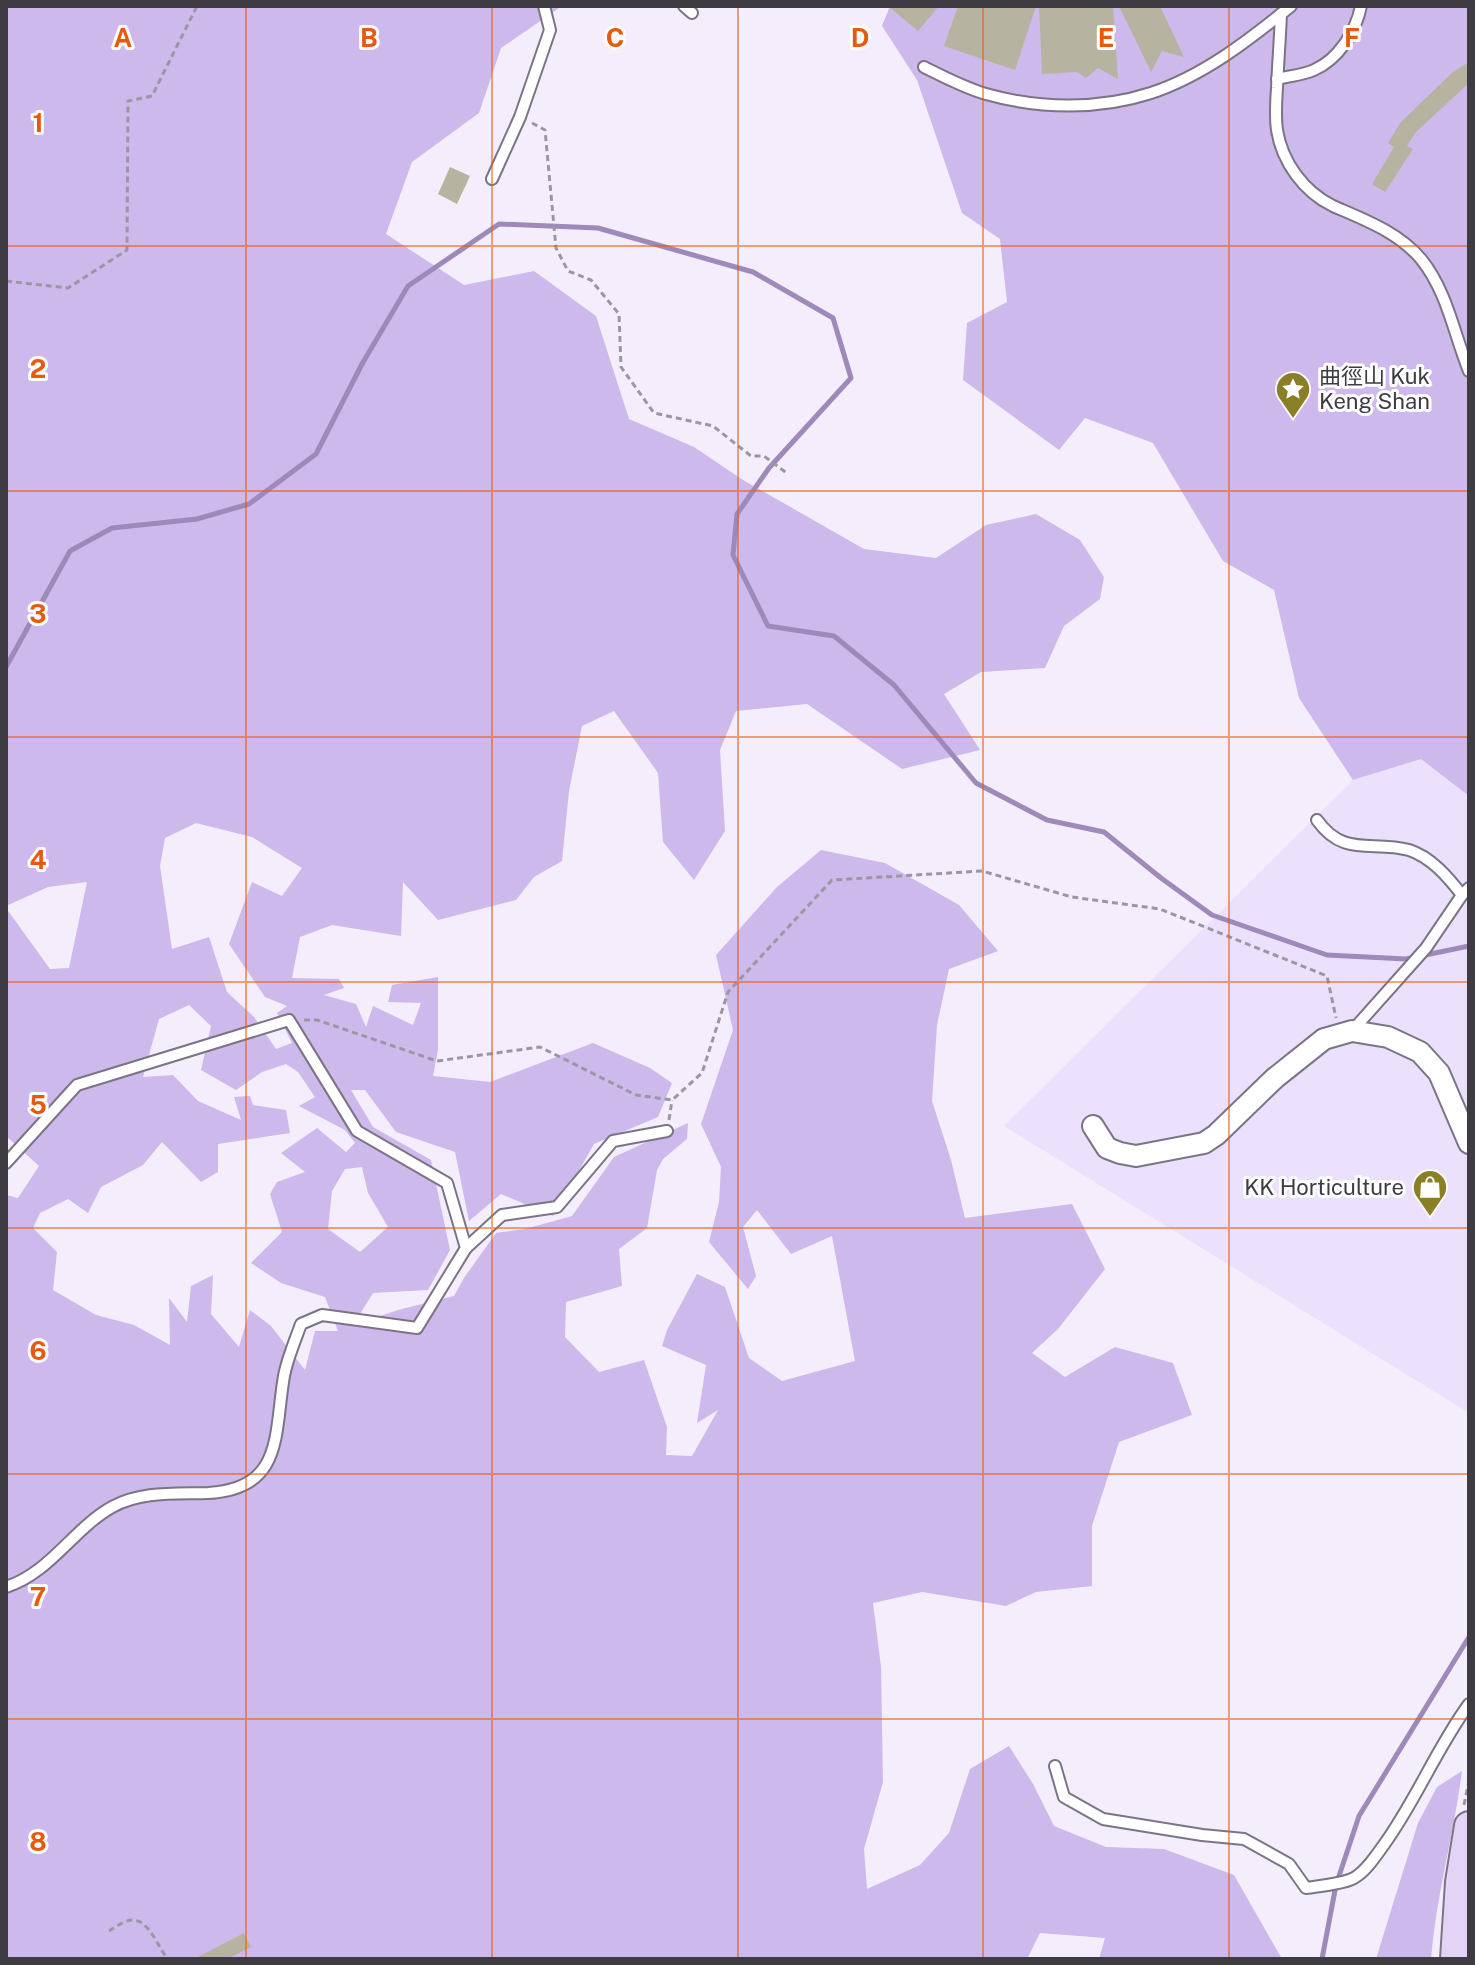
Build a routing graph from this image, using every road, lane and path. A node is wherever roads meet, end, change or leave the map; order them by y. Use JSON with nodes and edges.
{"nodes":[{"id":1,"x":197,"y":6,"type":"edge"},
{"id":2,"x":544,"y":6,"type":"edge"},
{"id":3,"x":1291,"y":6,"type":"edge"},
{"id":4,"x":1361,"y":6,"type":"edge"},
{"id":5,"x":1281,"y":14,"type":"junction"},
{"id":6,"x":924,"y":67,"type":"dead end"},
{"id":7,"x":1277,"y":79,"type":"junction"},
{"id":8,"x":520,"y":117,"type":"junction"},
{"id":9,"x":492,"y":179,"type":"dead end"},
{"id":10,"x":6,"y":281,"type":"edge"},
{"id":11,"x":1469,"y":371,"type":"edge"},
{"id":12,"x":788,"y":474,"type":"dead end"},
{"id":13,"x":1317,"y":820,"type":"dead end"},
{"id":14,"x":1465,"y":891,"type":"edge"},
{"id":15,"x":289,"y":1020,"type":"junction"},
{"id":16,"x":1346,"y":1032,"type":"junction"},
{"id":17,"x":672,"y":1100,"type":"junction"},
{"id":18,"x":1093,"y":1126,"type":"dead end"},
{"id":19,"x":667,"y":1131,"type":"joint"},
{"id":20,"x":1469,"y":1143,"type":"edge"},
{"id":21,"x":6,"y":1163,"type":"edge"},
{"id":22,"x":466,"y":1248,"type":"junction"},
{"id":23,"x":6,"y":1587,"type":"edge"},
{"id":24,"x":1469,"y":1704,"type":"edge"},
{"id":25,"x":1055,"y":1766,"type":"dead end"},
{"id":26,"x":1469,"y":1826,"type":"edge"},
{"id":27,"x":109,"y":1931,"type":"dead end"},
{"id":28,"x":168,"y":1959,"type":"edge"},
{"id":29,"x":1455,"y":1959,"type":"edge"}],
"edges":[{"from":1,"to":10,"type":"path"},
{"from":2,"to":8,"type":"lane"},
{"from":3,"to":5,"type":"lane"},
{"from":4,"to":7,"type":"lane"},
{"from":5,"to":6,"type":"lane"},
{"from":5,"to":7,"type":"lane"},
{"from":7,"to":11,"type":"lane"},
{"from":8,"to":9,"type":"lane"},
{"from":8,"to":12,"type":"path"},
{"from":13,"to":14,"type":"lane"},
{"from":14,"to":16,"type":"lane"},
{"from":15,"to":17,"type":"path"},
{"from":15,"to":21,"type":"lane"},
{"from":15,"to":22,"type":"lane"},
{"from":16,"to":17,"type":"path"},
{"from":16,"to":18,"type":"street"},
{"from":16,"to":20,"type":"street"},
{"from":17,"to":19,"type":"path"},
{"from":19,"to":22,"type":"lane"},
{"from":22,"to":23,"type":"lane"},
{"from":24,"to":25,"type":"lane"},
{"from":26,"to":29,"type":"main road"},
{"from":27,"to":28,"type":"path"}]}
